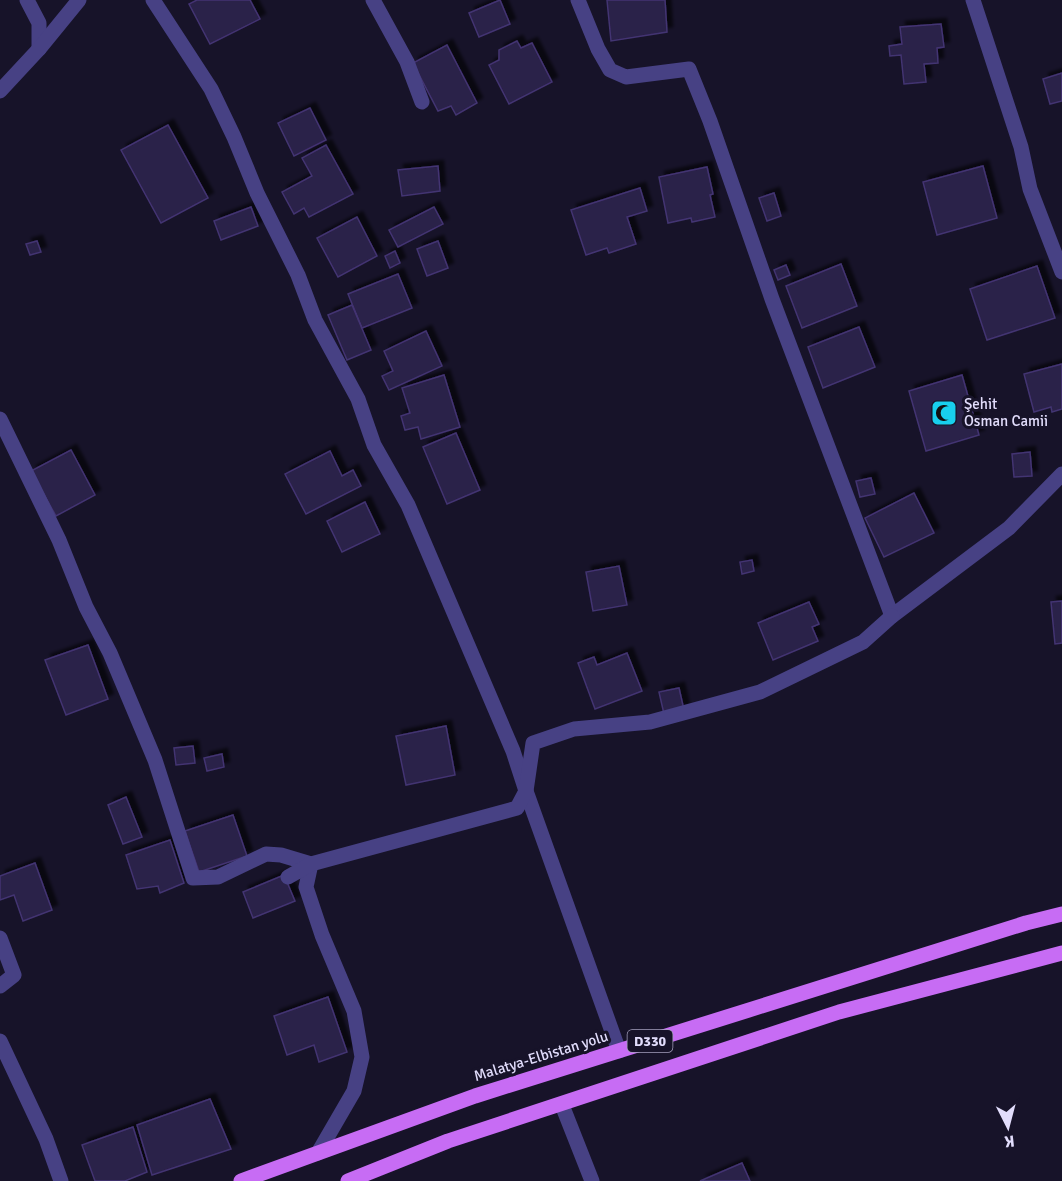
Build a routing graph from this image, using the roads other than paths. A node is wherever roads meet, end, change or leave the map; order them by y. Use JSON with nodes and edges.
{"nodes":[{"id":1,"x":27,"y":0,"type":"edge"},
{"id":2,"x":79,"y":0,"type":"edge"},
{"id":3,"x":153,"y":0,"type":"edge"},
{"id":4,"x":373,"y":0,"type":"edge"},
{"id":5,"x":578,"y":0,"type":"edge"},
{"id":6,"x":973,"y":0,"type":"edge"},
{"id":7,"x":39,"y":49,"type":"junction"},
{"id":8,"x":0,"y":90,"type":"edge"},
{"id":9,"x":422,"y":102,"type":"dead end"},
{"id":10,"x":1062,"y":272,"type":"edge"},
{"id":11,"x":0,"y":419,"type":"edge"},
{"id":12,"x":1062,"y":474,"type":"edge"},
{"id":13,"x":892,"y":616,"type":"junction"},
{"id":14,"x":526,"y":791,"type":"junction"},
{"id":15,"x":311,"y":864,"type":"junction"},
{"id":16,"x":288,"y":877,"type":"dead end"},
{"id":17,"x":1062,"y":914,"type":"edge"},
{"id":18,"x":0,"y":938,"type":"edge"},
{"id":19,"x":1062,"y":953,"type":"edge"},
{"id":20,"x":0,"y":986,"type":"edge"},
{"id":21,"x":0,"y":1041,"type":"edge"},
{"id":22,"x":619,"y":1051,"type":"junction"},
{"id":23,"x":562,"y":1105,"type":"junction"},
{"id":24,"x":318,"y":1153,"type":"junction"},
{"id":25,"x":60,"y":1181,"type":"edge"},
{"id":26,"x":241,"y":1181,"type":"edge"},
{"id":27,"x":348,"y":1181,"type":"edge"},
{"id":28,"x":592,"y":1181,"type":"edge"}],
"edges":[{"from":1,"to":7,"type":"street"},
{"from":2,"to":7,"type":"street"},
{"from":3,"to":14,"type":"street"},
{"from":4,"to":9,"type":"street"},
{"from":5,"to":13,"type":"street"},
{"from":6,"to":10,"type":"street"},
{"from":7,"to":8,"type":"street"},
{"from":11,"to":15,"type":"street"},
{"from":12,"to":13,"type":"street"},
{"from":13,"to":14,"type":"street"},
{"from":14,"to":15,"type":"street"},
{"from":14,"to":22,"type":"street"},
{"from":15,"to":16,"type":"street"},
{"from":15,"to":24,"type":"street"},
{"from":17,"to":22,"type":"main road","name":"Malatya-Elbistan yolu","number":"D330"},
{"from":18,"to":20,"type":"street"},
{"from":19,"to":23,"type":"main road","number":"D330"},
{"from":21,"to":25,"type":"street"},
{"from":22,"to":24,"type":"main road","name":"Malatya-Elbistan yolu","number":"D330"},
{"from":23,"to":27,"type":"main road","number":"D330"},
{"from":23,"to":28,"type":"street"},
{"from":24,"to":26,"type":"main road","name":"Malatya-Elbistan yolu","number":"D330"}]}
